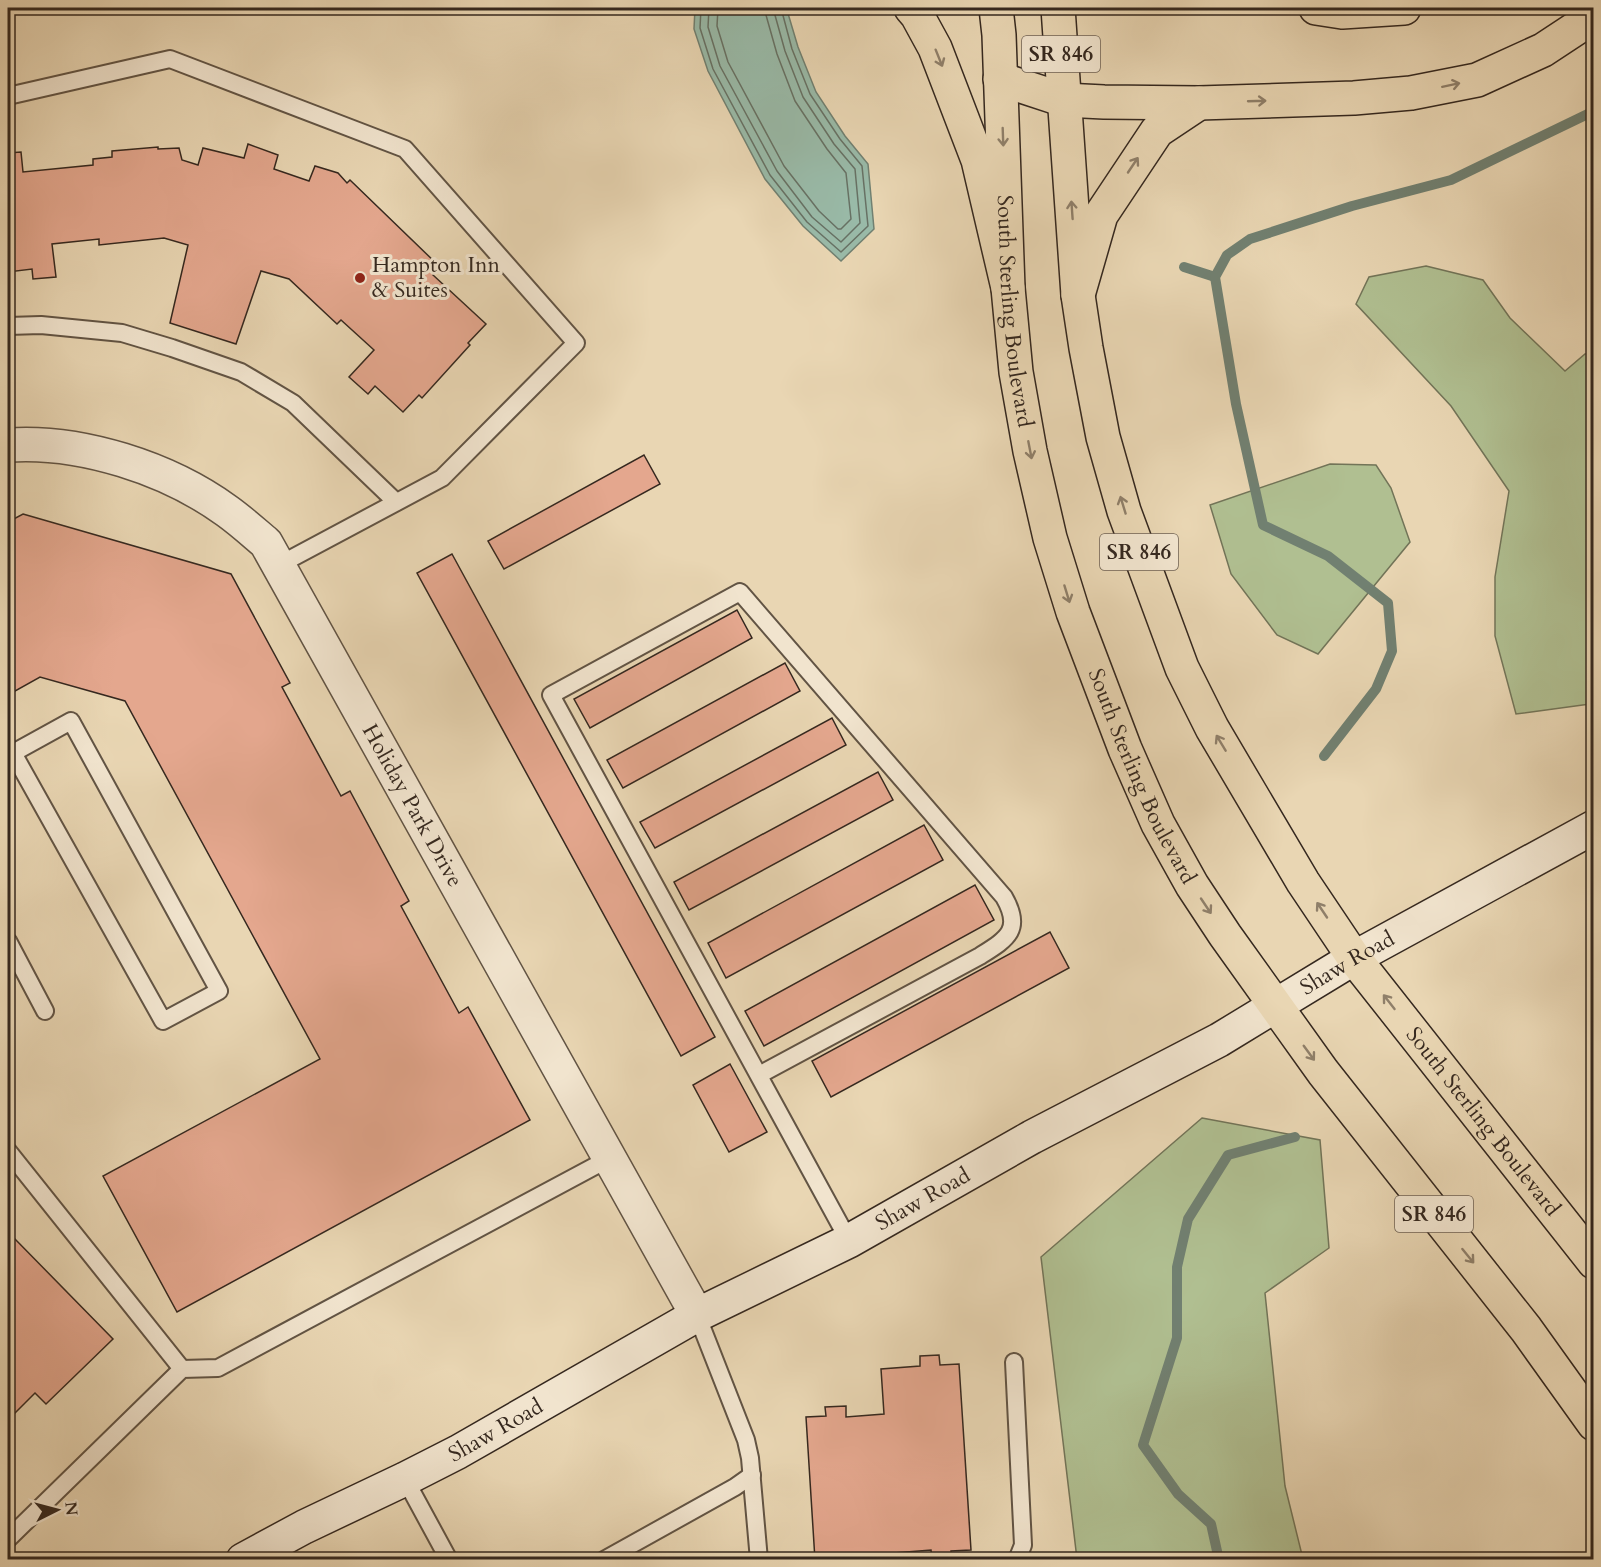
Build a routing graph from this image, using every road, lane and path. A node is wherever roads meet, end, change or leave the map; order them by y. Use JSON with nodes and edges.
{"nodes":[{"id":1,"x":911,"y":8,"type":"edge"},
{"id":2,"x":996,"y":8,"type":"edge"},
{"id":3,"x":1058,"y":8,"type":"edge"},
{"id":4,"x":1316,"y":8,"type":"edge"},
{"id":5,"x":1404,"y":8,"type":"edge"},
{"id":6,"x":1593,"y":10,"type":"edge"},
{"id":7,"x":1000,"y":79,"type":"junction"},
{"id":8,"x":8,"y":96,"type":"edge"},
{"id":9,"x":1064,"y":100,"type":"junction"},
{"id":10,"x":1199,"y":103,"type":"junction"},
{"id":11,"x":1008,"y":288,"type":"junction"},
{"id":12,"x":1078,"y":295,"type":"junction"},
{"id":13,"x":8,"y":326,"type":"edge"},
{"id":14,"x":8,"y":445,"type":"edge"},
{"id":15,"x":396,"y":502,"type":"junction"},
{"id":16,"x":279,"y":565,"type":"junction"},
{"id":17,"x":10,"y":754,"type":"edge"},
{"id":18,"x":1593,"y":827,"type":"edge"},
{"id":19,"x":8,"y":941,"type":"edge"},
{"id":20,"x":1354,"y":958,"type":"junction"},
{"id":21,"x":1274,"y":1005,"type":"junction"},
{"id":22,"x":45,"y":1011,"type":"dead end"},
{"id":23,"x":759,"y":1075,"type":"junction"},
{"id":24,"x":8,"y":1151,"type":"edge"},
{"id":25,"x":610,"y":1158,"type":"junction"},
{"id":26,"x":849,"y":1240,"type":"junction"},
{"id":27,"x":1593,"y":1262,"type":"edge"},
{"id":28,"x":697,"y":1315,"type":"junction"},
{"id":29,"x":1014,"y":1362,"type":"dead end"},
{"id":30,"x":182,"y":1369,"type":"junction"},
{"id":31,"x":1593,"y":1424,"type":"edge"},
{"id":32,"x":752,"y":1475,"type":"junction"},
{"id":33,"x":405,"y":1479,"type":"junction"},
{"id":34,"x":8,"y":1539,"type":"edge"},
{"id":35,"x":243,"y":1560,"type":"edge"},
{"id":36,"x":449,"y":1560,"type":"edge"},
{"id":37,"x":604,"y":1560,"type":"edge"},
{"id":38,"x":759,"y":1560,"type":"edge"},
{"id":39,"x":1017,"y":1560,"type":"edge"}],
"edges":[{"from":1,"to":11,"type":"main road","one_way":true},
{"from":2,"to":7,"type":"main road","name":"South Sterling Boulevard","number":"SR 846"},
{"from":3,"to":9,"type":"main road","name":"South Sterling Boulevard","number":"SR 846"},
{"from":4,"to":5,"type":"main road"},
{"from":10,"to":6,"type":"main road","one_way":true},
{"from":7,"to":9,"type":"main road"},
{"from":7,"to":11,"type":"main road","name":"South Sterling Boulevard","number":"SR 846","one_way":true},
{"from":8,"to":15,"type":"lane"},
{"from":9,"to":10,"type":"main road"},
{"from":12,"to":9,"type":"main road","name":"South Sterling Boulevard","number":"SR 846","one_way":true},
{"from":12,"to":10,"type":"main road","one_way":true},
{"from":11,"to":21,"type":"main road","name":"South Sterling Boulevard","number":"SR 846","one_way":true},
{"from":20,"to":12,"type":"main road","name":"South Sterling Boulevard","number":"SR 846","one_way":true},
{"from":13,"to":15,"type":"lane"},
{"from":14,"to":16,"type":"street","name":"Holiday Park Drive"},
{"from":15,"to":16,"type":"lane"},
{"from":16,"to":25,"type":"street","name":"Holiday Park Drive"},
{"from":17,"to":17,"type":"lane"},
{"from":18,"to":20,"type":"street","name":"Shaw Road"},
{"from":19,"to":22,"type":"lane"},
{"from":20,"to":21,"type":"street","name":"Shaw Road"},
{"from":27,"to":20,"type":"main road","name":"South Sterling Boulevard","number":"SR 846","one_way":true},
{"from":21,"to":26,"type":"street","name":"Shaw Road"},
{"from":21,"to":31,"type":"main road","name":"South Sterling Boulevard","number":"SR 846","one_way":true},
{"from":23,"to":23,"type":"lane"},
{"from":23,"to":26,"type":"lane"},
{"from":24,"to":30,"type":"lane"},
{"from":25,"to":28,"type":"street","name":"Holiday Park Drive"},
{"from":25,"to":30,"type":"lane"},
{"from":26,"to":28,"type":"street","name":"Shaw Road"},
{"from":28,"to":32,"type":"lane"},
{"from":28,"to":33,"type":"street","name":"Shaw Road"},
{"from":29,"to":39,"type":"lane"},
{"from":30,"to":34,"type":"lane"},
{"from":32,"to":37,"type":"lane"},
{"from":32,"to":38,"type":"lane"},
{"from":33,"to":35,"type":"street","name":"Shaw Road"},
{"from":33,"to":36,"type":"lane"}]}
